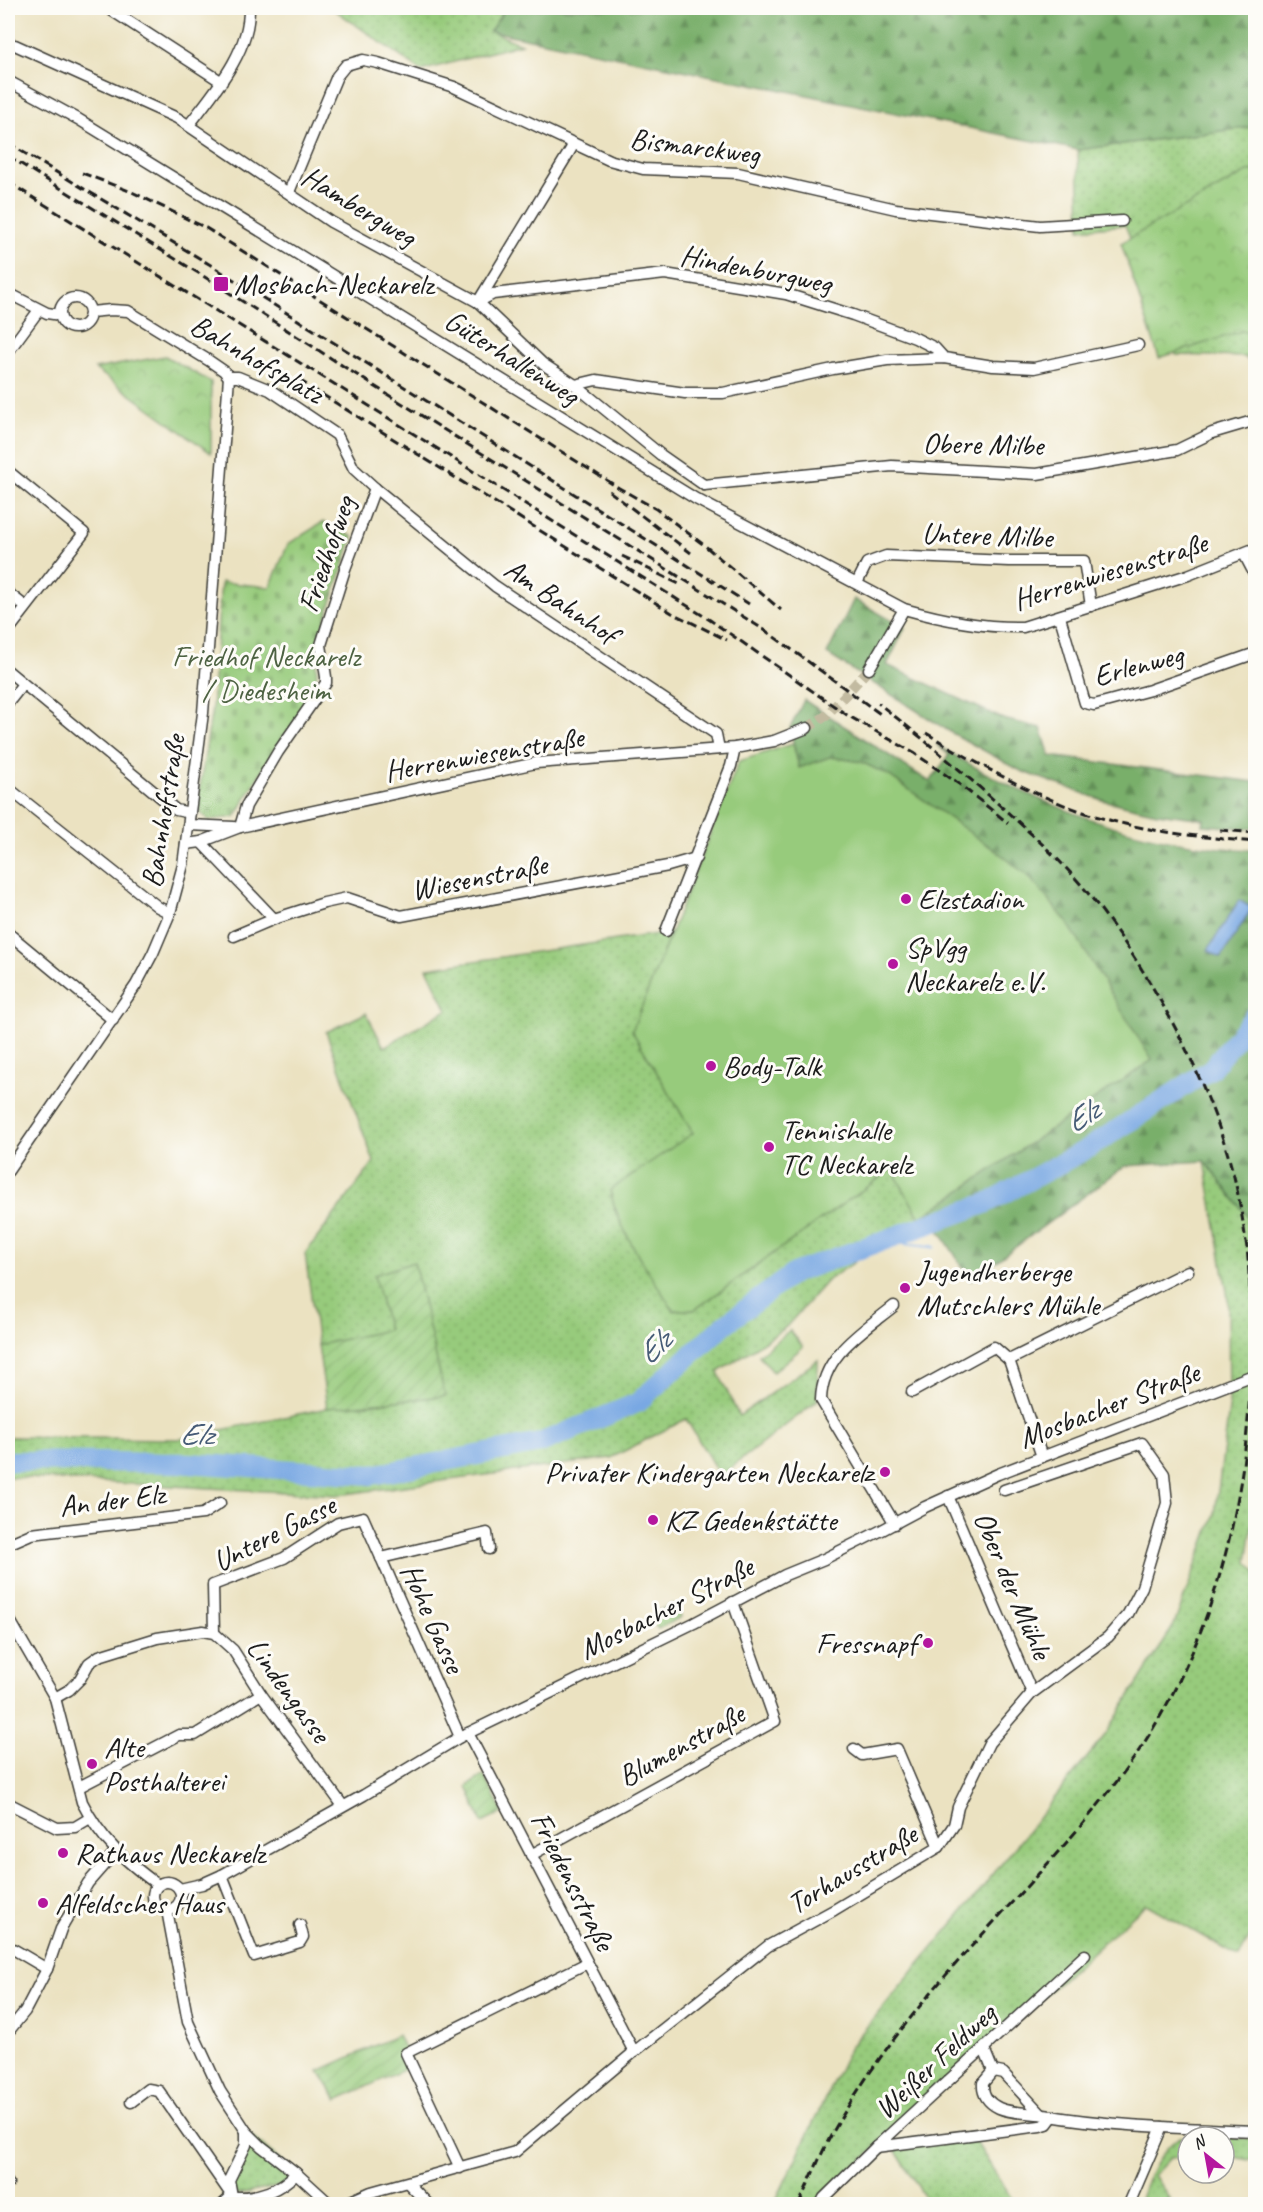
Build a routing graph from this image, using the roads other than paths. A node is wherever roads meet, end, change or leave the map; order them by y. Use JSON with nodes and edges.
{"nodes":[{"id":1,"x":108,"y":8,"type":"edge"},
{"id":2,"x":249,"y":8,"type":"edge"},
{"id":3,"x":8,"y":45,"type":"edge"},
{"id":4,"x":8,"y":81,"type":"edge"},
{"id":5,"x":222,"y":82,"type":"junction"},
{"id":6,"x":189,"y":125,"type":"junction"},
{"id":7,"x":573,"y":142,"type":"junction"},
{"id":8,"x":289,"y":192,"type":"junction"},
{"id":9,"x":1122,"y":220,"type":"dead end"},
{"id":10,"x":8,"y":293,"type":"edge"},
{"id":11,"x":478,"y":302,"type":"junction"},
{"id":12,"x":39,"y":310,"type":"junction"},
{"id":13,"x":91,"y":312,"type":"junction"},
{"id":14,"x":60,"y":315,"type":"junction"},
{"id":15,"x":1138,"y":345,"type":"dead end"},
{"id":16,"x":8,"y":352,"type":"edge"},
{"id":17,"x":944,"y":358,"type":"junction"},
{"id":18,"x":229,"y":377,"type":"junction"},
{"id":19,"x":575,"y":385,"type":"junction"},
{"id":20,"x":1256,"y":420,"type":"edge"},
{"id":21,"x":8,"y":471,"type":"edge"},
{"id":22,"x":704,"y":485,"type":"junction"},
{"id":23,"x":375,"y":488,"type":"junction"},
{"id":24,"x":696,"y":499,"type":"junction"},
{"id":25,"x":1256,"y":548,"type":"edge"},
{"id":26,"x":1244,"y":554,"type":"junction"},
{"id":27,"x":1256,"y":577,"type":"edge"},
{"id":28,"x":857,"y":583,"type":"junction"},
{"id":29,"x":8,"y":593,"type":"edge"},
{"id":30,"x":1091,"y":606,"type":"junction"},
{"id":31,"x":26,"y":607,"type":"junction"},
{"id":32,"x":904,"y":609,"type":"junction"},
{"id":33,"x":1060,"y":617,"type":"junction"},
{"id":34,"x":8,"y":631,"type":"edge"},
{"id":35,"x":1256,"y":653,"type":"edge"},
{"id":36,"x":869,"y":669,"type":"tunnel mouth"},
{"id":37,"x":8,"y":671,"type":"edge"},
{"id":38,"x":23,"y":684,"type":"junction"},
{"id":39,"x":8,"y":703,"type":"edge"},
{"id":40,"x":807,"y":728,"type":"tunnel mouth"},
{"id":41,"x":735,"y":748,"type":"junction"},
{"id":42,"x":719,"y":749,"type":"junction"},
{"id":43,"x":8,"y":788,"type":"edge"},
{"id":44,"x":190,"y":813,"type":"junction"},
{"id":45,"x":188,"y":825,"type":"junction"},
{"id":46,"x":240,"y":827,"type":"junction"},
{"id":47,"x":201,"y":842,"type":"junction"},
{"id":48,"x":186,"y":844,"type":"junction"},
{"id":49,"x":696,"y":858,"type":"junction"},
{"id":50,"x":170,"y":913,"type":"junction"},
{"id":51,"x":274,"y":919,"type":"junction"},
{"id":52,"x":666,"y":931,"type":"dead end"},
{"id":53,"x":8,"y":933,"type":"edge"},
{"id":54,"x":234,"y":936,"type":"dead end"},
{"id":55,"x":113,"y":1020,"type":"junction"},
{"id":56,"x":8,"y":1171,"type":"edge"},
{"id":57,"x":1188,"y":1271,"type":"dead end"},
{"id":58,"x":894,"y":1306,"type":"dead end"},
{"id":59,"x":1009,"y":1360,"type":"junction"},
{"id":60,"x":1256,"y":1374,"type":"edge"},
{"id":61,"x":912,"y":1392,"type":"dead end"},
{"id":62,"x":1042,"y":1457,"type":"junction"},
{"id":63,"x":1004,"y":1490,"type":"dead end"},
{"id":64,"x":948,"y":1496,"type":"junction"},
{"id":65,"x":220,"y":1503,"type":"dead end"},
{"id":66,"x":363,"y":1517,"type":"joint"},
{"id":67,"x":895,"y":1524,"type":"junction"},
{"id":68,"x":8,"y":1544,"type":"edge"},
{"id":69,"x":489,"y":1549,"type":"dead end"},
{"id":70,"x":381,"y":1558,"type":"junction"},
{"id":71,"x":733,"y":1602,"type":"junction"},
{"id":72,"x":8,"y":1617,"type":"edge"},
{"id":73,"x":214,"y":1634,"type":"junction"},
{"id":74,"x":1032,"y":1692,"type":"junction"},
{"id":75,"x":261,"y":1694,"type":"junction"},
{"id":76,"x":55,"y":1698,"type":"junction"},
{"id":77,"x":464,"y":1735,"type":"junction"},
{"id":78,"x":854,"y":1749,"type":"dead end"},
{"id":79,"x":79,"y":1787,"type":"junction"},
{"id":80,"x":8,"y":1803,"type":"edge"},
{"id":81,"x":343,"y":1806,"type":"junction"},
{"id":82,"x":90,"y":1818,"type":"junction"},
{"id":83,"x":939,"y":1847,"type":"junction"},
{"id":84,"x":116,"y":1851,"type":"junction"},
{"id":85,"x":531,"y":1855,"type":"junction"},
{"id":86,"x":222,"y":1875,"type":"junction"},
{"id":87,"x":158,"y":1885,"type":"junction"},
{"id":88,"x":180,"y":1889,"type":"junction"},
{"id":89,"x":167,"y":1910,"type":"junction"},
{"id":90,"x":300,"y":1925,"type":"dead end"},
{"id":91,"x":8,"y":1946,"type":"edge"},
{"id":92,"x":1085,"y":1955,"type":"dead end"},
{"id":93,"x":587,"y":1963,"type":"junction"},
{"id":94,"x":46,"y":1969,"type":"junction"},
{"id":95,"x":8,"y":2032,"type":"edge"},
{"id":96,"x":984,"y":2049,"type":"junction"},
{"id":97,"x":634,"y":2052,"type":"junction"},
{"id":98,"x":993,"y":2071,"type":"junction"},
{"id":99,"x":130,"y":2102,"type":"dead end"},
{"id":100,"x":1041,"y":2114,"type":"junction"},
{"id":101,"x":1053,"y":2116,"type":"junction"},
{"id":102,"x":1162,"y":2127,"type":"junction"},
{"id":103,"x":246,"y":2131,"type":"junction"},
{"id":104,"x":1256,"y":2131,"type":"edge"},
{"id":105,"x":876,"y":2147,"type":"junction"},
{"id":106,"x":460,"y":2168,"type":"junction"},
{"id":107,"x":296,"y":2173,"type":"junction"},
{"id":108,"x":408,"y":2183,"type":"junction"},
{"id":109,"x":227,"y":2200,"type":"edge"},
{"id":110,"x":247,"y":2205,"type":"edge"},
{"id":111,"x":330,"y":2205,"type":"edge"},
{"id":112,"x":344,"y":2205,"type":"edge"},
{"id":113,"x":428,"y":2205,"type":"edge"},
{"id":114,"x":821,"y":2205,"type":"edge"},
{"id":115,"x":1129,"y":2205,"type":"edge"}],
"edges":[{"from":1,"to":5,"type":"street"},
{"from":2,"to":5,"type":"street"},
{"from":3,"to":6,"type":"street","name":"Hambergweg"},
{"from":4,"to":24,"type":"street","name":"Güterhallenweg"},
{"from":5,"to":6,"type":"street"},
{"from":6,"to":8,"type":"street","name":"Hambergweg"},
{"from":7,"to":8,"type":"street","name":"Bismarckweg"},
{"from":7,"to":9,"type":"street","name":"Bismarckweg"},
{"from":7,"to":11,"type":"street"},
{"from":8,"to":11,"type":"street","name":"Hambergweg"},
{"from":10,"to":12,"type":"street"},
{"from":11,"to":17,"type":"street","name":"Hindenburgweg"},
{"from":11,"to":19,"type":"street","name":"Hambergweg"},
{"from":12,"to":14,"type":"street"},
{"from":12,"to":16,"type":"street"},
{"from":13,"to":14,"type":"street"},
{"from":13,"to":14,"type":"street"},
{"from":13,"to":18,"type":"street","name":"Bahnhofsplatz"},
{"from":15,"to":17,"type":"street"},
{"from":17,"to":19,"type":"street"},
{"from":18,"to":23,"type":"street","name":"Bahnhofsplatz"},
{"from":18,"to":44,"type":"street","name":"Bahnhofstraße"},
{"from":19,"to":22,"type":"street","name":"Hambergweg"},
{"from":20,"to":22,"type":"street","name":"Obere Milbe"},
{"from":21,"to":31,"type":"street"},
{"from":22,"to":24,"type":"street"},
{"from":23,"to":42,"type":"street","name":"Am Bahnhof"},
{"from":23,"to":46,"type":"street","name":"Friedhofweg"},
{"from":24,"to":28,"type":"street","name":"Güterhallenweg"},
{"from":25,"to":26,"type":"street","name":"Herrenwiesenstraße"},
{"from":26,"to":27,"type":"street"},
{"from":26,"to":30,"type":"street","name":"Herrenwiesenstraße"},
{"from":28,"to":30,"type":"street","name":"Untere Milbe"},
{"from":28,"to":32,"type":"street","name":"Güterhallenweg"},
{"from":29,"to":31,"type":"street"},
{"from":30,"to":33,"type":"street","name":"Herrenwiesenstraße"},
{"from":31,"to":34,"type":"street"},
{"from":32,"to":33,"type":"street","name":"Herrenwiesenstraße"},
{"from":32,"to":36,"type":"street"},
{"from":33,"to":35,"type":"street","name":"Erlenweg"},
{"from":37,"to":38,"type":"street"},
{"from":38,"to":39,"type":"street"},
{"from":38,"to":44,"type":"street"},
{"from":40,"to":41,"type":"street","name":"Herrenwiesenstraße"},
{"from":41,"to":42,"type":"street","name":"Herrenwiesenstraße"},
{"from":41,"to":49,"type":"street"},
{"from":42,"to":46,"type":"street","name":"Herrenwiesenstraße"},
{"from":43,"to":50,"type":"street"},
{"from":44,"to":45,"type":"street","name":"Bahnhofstraße"},
{"from":45,"to":46,"type":"street","name":"Herrenwiesenstraße"},
{"from":45,"to":48,"type":"street","name":"Bahnhofstraße"},
{"from":46,"to":47,"type":"street","name":"Herrenwiesenstraße"},
{"from":47,"to":48,"type":"street","name":"Herrenwiesenstraße"},
{"from":47,"to":51,"type":"street"},
{"from":48,"to":50,"type":"street","name":"Bahnhofstraße"},
{"from":49,"to":51,"type":"street","name":"Wiesenstraße"},
{"from":49,"to":52,"type":"street"},
{"from":50,"to":55,"type":"street","name":"Bahnhofstraße"},
{"from":51,"to":54,"type":"street","name":"Wiesenstraße"},
{"from":53,"to":55,"type":"street"},
{"from":55,"to":56,"type":"street","name":"Bahnhofstraße"},
{"from":57,"to":59,"type":"street"},
{"from":58,"to":67,"type":"street"},
{"from":59,"to":61,"type":"street"},
{"from":59,"to":62,"type":"street"},
{"from":60,"to":62,"type":"street","name":"Mosbacher Straße"},
{"from":62,"to":64,"type":"street","name":"Mosbacher Straße"},
{"from":63,"to":74,"type":"street","name":"Torhausstraße"},
{"from":64,"to":67,"type":"street","name":"Mosbacher Straße"},
{"from":64,"to":74,"type":"street","name":"Ober der Mühle"},
{"from":65,"to":68,"type":"street","name":"An der Elz"},
{"from":66,"to":70,"type":"street","name":"Hohe Gasse"},
{"from":66,"to":73,"type":"street","name":"Untere Gasse"},
{"from":67,"to":71,"type":"street","name":"Mosbacher Straße"},
{"from":69,"to":70,"type":"street"},
{"from":70,"to":77,"type":"street","name":"Hohe Gasse"},
{"from":71,"to":77,"type":"street","name":"Mosbacher Straße"},
{"from":71,"to":85,"type":"street","name":"Blumenstraße"},
{"from":72,"to":76,"type":"street"},
{"from":73,"to":75,"type":"street","name":"Lindengasse"},
{"from":73,"to":76,"type":"street","name":"Lindengasse"},
{"from":74,"to":83,"type":"street","name":"Torhausstraße"},
{"from":75,"to":79,"type":"street"},
{"from":75,"to":81,"type":"street","name":"Lindengasse"},
{"from":76,"to":79,"type":"street"},
{"from":77,"to":81,"type":"street","name":"Mosbacher Straße"},
{"from":77,"to":85,"type":"street","name":"Friedensstraße"},
{"from":78,"to":83,"type":"street"},
{"from":79,"to":82,"type":"street"},
{"from":80,"to":82,"type":"street"},
{"from":81,"to":86,"type":"street","name":"Mosbacher Straße"},
{"from":82,"to":84,"type":"street"},
{"from":83,"to":97,"type":"street","name":"Torhausstraße"},
{"from":84,"to":87,"type":"street"},
{"from":84,"to":94,"type":"street"},
{"from":85,"to":93,"type":"street","name":"Friedensstraße"},
{"from":86,"to":88,"type":"street","name":"Mosbacher Straße"},
{"from":86,"to":90,"type":"street"},
{"from":87,"to":88,"type":"street"},
{"from":87,"to":89,"type":"street"},
{"from":88,"to":89,"type":"street"},
{"from":89,"to":103,"type":"street"},
{"from":91,"to":94,"type":"street"},
{"from":92,"to":96,"type":"street","name":"Weißer Feldweg"},
{"from":93,"to":97,"type":"street","name":"Friedensstraße"},
{"from":93,"to":106,"type":"street"},
{"from":94,"to":95,"type":"street"},
{"from":96,"to":98,"type":"street"},
{"from":96,"to":105,"type":"street","name":"Weißer Feldweg"},
{"from":97,"to":106,"type":"street","name":"Torhausstraße"},
{"from":98,"to":100,"type":"street"},
{"from":98,"to":100,"type":"street"},
{"from":99,"to":109,"type":"street"},
{"from":100,"to":101,"type":"street"},
{"from":101,"to":102,"type":"street"},
{"from":101,"to":105,"type":"street"},
{"from":102,"to":104,"type":"street"},
{"from":102,"to":115,"type":"street"},
{"from":103,"to":107,"type":"street"},
{"from":103,"to":109,"type":"street"},
{"from":105,"to":114,"type":"street","name":"Weißer Feldweg"},
{"from":106,"to":108,"type":"street","name":"Torhausstraße"},
{"from":107,"to":109,"type":"street"},
{"from":107,"to":111,"type":"street"},
{"from":108,"to":112,"type":"street","name":"Torhausstraße"},
{"from":108,"to":113,"type":"street"},
{"from":109,"to":110,"type":"street"}]}
